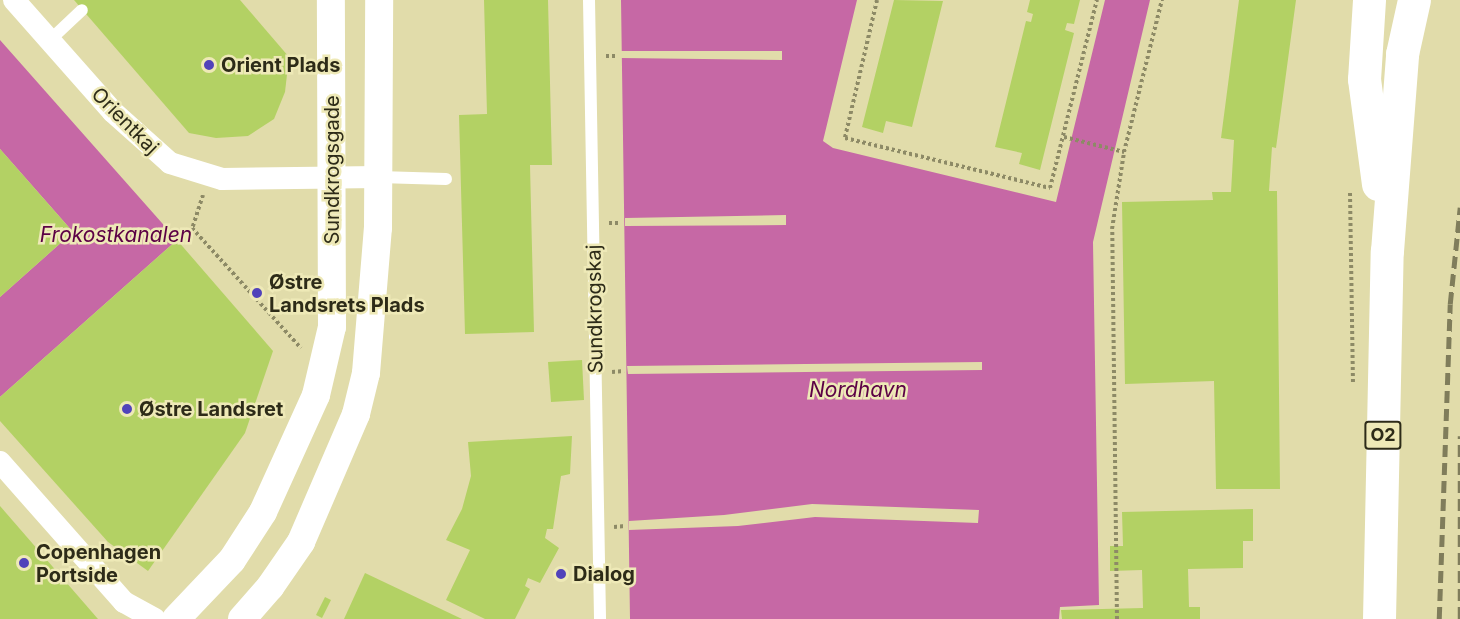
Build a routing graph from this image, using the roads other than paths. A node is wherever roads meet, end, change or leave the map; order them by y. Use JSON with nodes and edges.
{"nodes":[{"id":1,"x":14,"y":0,"type":"edge"},
{"id":2,"x":331,"y":0,"type":"edge"},
{"id":3,"x":379,"y":0,"type":"edge"},
{"id":4,"x":589,"y":0,"type":"edge"},
{"id":5,"x":1369,"y":0,"type":"edge"},
{"id":6,"x":1393,"y":0,"type":"edge"},
{"id":7,"x":1414,"y":0,"type":"edge"},
{"id":8,"x":82,"y":10,"type":"dead end"},
{"id":9,"x":49,"y":41,"type":"junction"},
{"id":10,"x":1402,"y":54,"type":"junction"},
{"id":11,"x":333,"y":177,"type":"junction"},
{"id":12,"x":378,"y":177,"type":"junction"},
{"id":13,"x":446,"y":179,"type":"dead end"},
{"id":14,"x":1387,"y":252,"type":"junction"},
{"id":15,"x":0,"y":462,"type":"edge"},
{"id":16,"x":155,"y":619,"type":"edge"},
{"id":17,"x":176,"y":619,"type":"edge"},
{"id":18,"x":242,"y":619,"type":"edge"},
{"id":19,"x":600,"y":619,"type":"edge"},
{"id":20,"x":1379,"y":619,"type":"edge"}],
"edges":[{"from":1,"to":9,"type":"street","name":"Orientkaj"},
{"from":2,"to":11,"type":"street","name":"Sundkrogsgade"},
{"from":3,"to":12,"type":"street"},
{"from":4,"to":19,"type":"lane","name":"Sundkrogskaj"},
{"from":5,"to":14,"type":"main road","number":"O2"},
{"from":6,"to":10,"type":"main road"},
{"from":7,"to":10,"type":"main road","number":"O2"},
{"from":8,"to":9,"type":"lane"},
{"from":9,"to":11,"type":"street","name":"Orientkaj"},
{"from":10,"to":14,"type":"main road","number":"O2"},
{"from":11,"to":12,"type":"street","name":"Orientkaj"},
{"from":11,"to":17,"type":"street","name":"Sundkrogsgade"},
{"from":12,"to":13,"type":"lane"},
{"from":12,"to":18,"type":"street"},
{"from":14,"to":20,"type":"main road","number":"O2"},
{"from":15,"to":16,"type":"street"}]}
